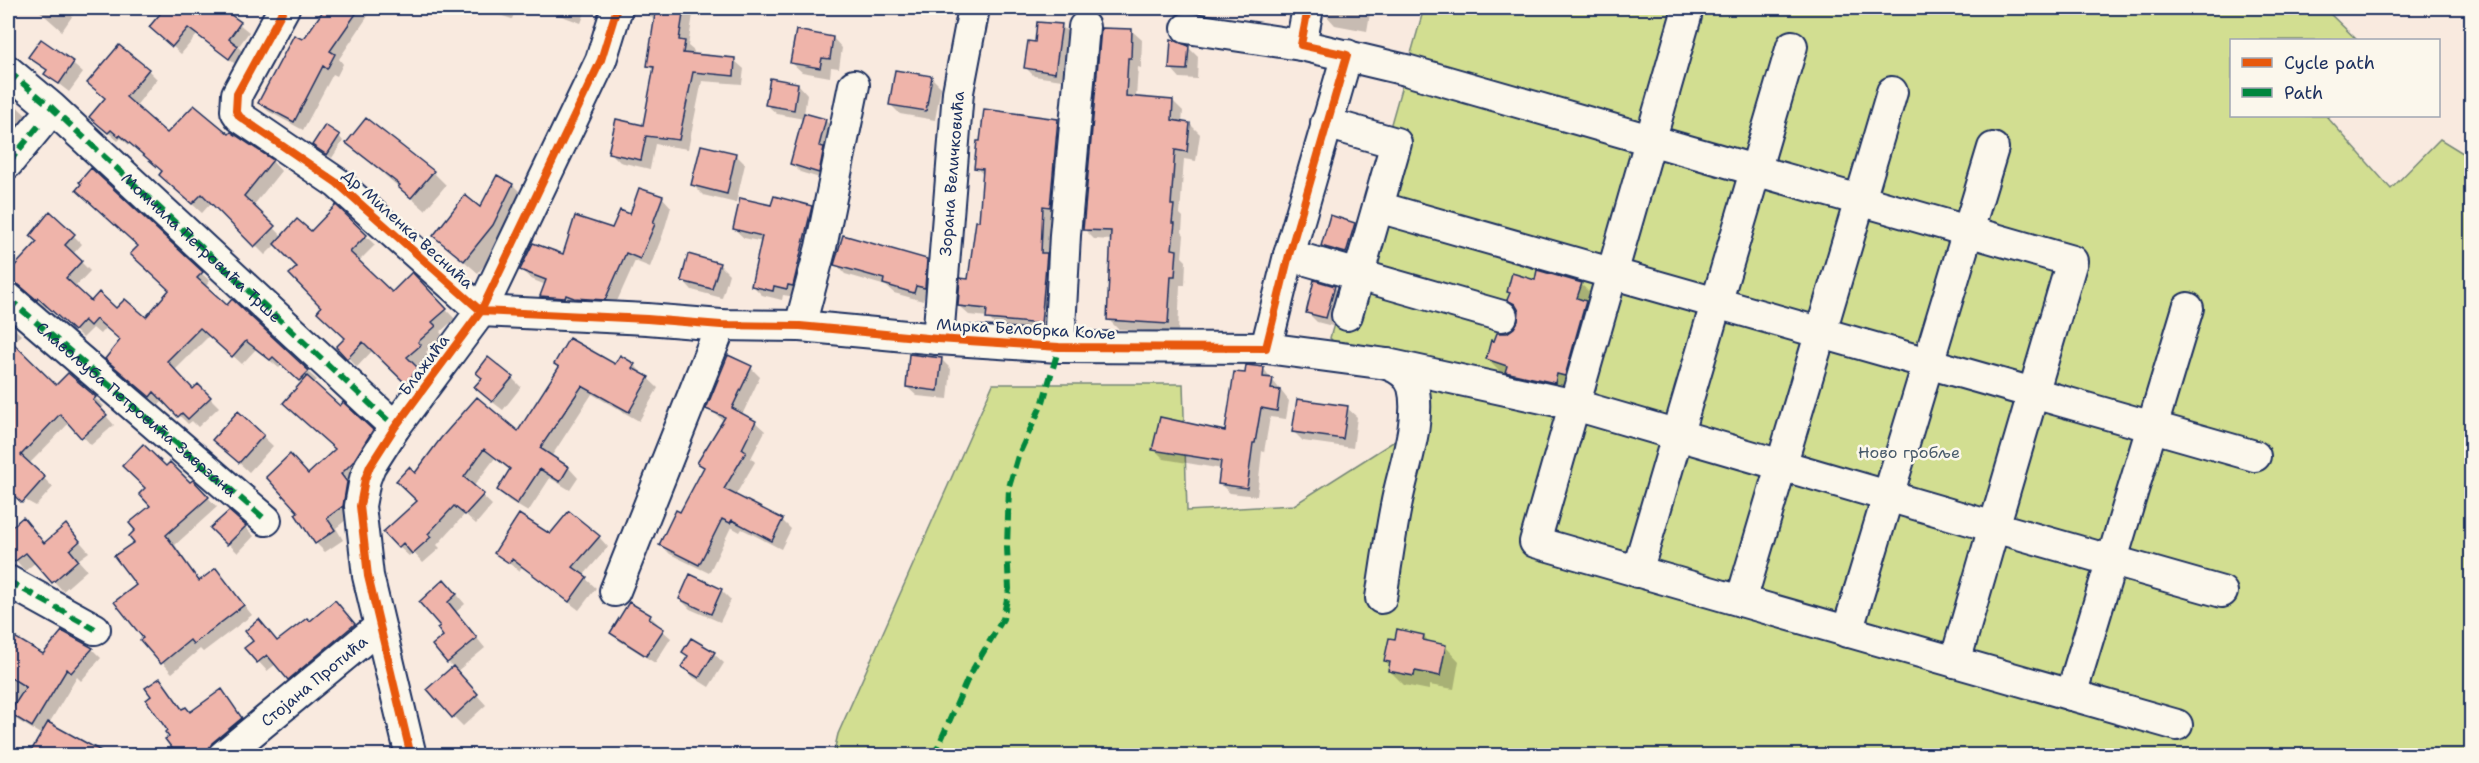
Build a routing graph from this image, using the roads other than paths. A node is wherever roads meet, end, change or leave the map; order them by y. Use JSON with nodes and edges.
{"nodes":[{"id":1,"x":284,"y":8,"type":"edge"},
{"id":2,"x":617,"y":8,"type":"edge"},
{"id":3,"x":974,"y":8,"type":"edge"},
{"id":4,"x":1308,"y":8,"type":"edge"},
{"id":5,"x":1686,"y":16,"type":"dead end"},
{"id":6,"x":1084,"y":27,"type":"dead end"},
{"id":7,"x":1187,"y":28,"type":"dead end"},
{"id":8,"x":1301,"y":45,"type":"junction"},
{"id":9,"x":1792,"y":46,"type":"dead end"},
{"id":10,"x":1347,"y":55,"type":"junction"},
{"id":11,"x":8,"y":71,"type":"edge"},
{"id":12,"x":855,"y":85,"type":"dead end"},
{"id":13,"x":1892,"y":92,"type":"dead end"},
{"id":14,"x":41,"y":123,"type":"dead end"},
{"id":15,"x":1326,"y":123,"type":"junction"},
{"id":16,"x":1651,"y":140,"type":"junction"},
{"id":17,"x":1993,"y":148,"type":"dead end"},
{"id":18,"x":8,"y":163,"type":"edge"},
{"id":19,"x":1755,"y":170,"type":"junction"},
{"id":20,"x":1859,"y":200,"type":"junction"},
{"id":21,"x":1378,"y":207,"type":"junction"},
{"id":22,"x":1968,"y":231,"type":"junction"},
{"id":23,"x":1289,"y":255,"type":"junction"},
{"id":24,"x":1612,"y":273,"type":"junction"},
{"id":25,"x":1359,"y":274,"type":"junction"},
{"id":26,"x":8,"y":298,"type":"edge"},
{"id":27,"x":1716,"y":303,"type":"junction"},
{"id":28,"x":2188,"y":308,"type":"dead end"},
{"id":29,"x":481,"y":311,"type":"junction"},
{"id":30,"x":1347,"y":315,"type":"dead end"},
{"id":31,"x":1502,"y":316,"type":"dead end"},
{"id":32,"x":721,"y":325,"type":"junction"},
{"id":33,"x":800,"y":326,"type":"junction"},
{"id":34,"x":1820,"y":333,"type":"junction"},
{"id":35,"x":938,"y":339,"type":"junction"},
{"id":36,"x":1059,"y":347,"type":"junction"},
{"id":37,"x":1266,"y":348,"type":"junction"},
{"id":38,"x":1928,"y":363,"type":"junction"},
{"id":39,"x":1387,"y":364,"type":"junction"},
{"id":40,"x":2033,"y":394,"type":"junction"},
{"id":41,"x":1575,"y":405,"type":"junction"},
{"id":42,"x":395,"y":426,"type":"junction"},
{"id":43,"x":2152,"y":427,"type":"junction"},
{"id":44,"x":1678,"y":435,"type":"junction"},
{"id":45,"x":2255,"y":456,"type":"dead end"},
{"id":46,"x":1781,"y":465,"type":"junction"},
{"id":47,"x":1888,"y":496,"type":"junction"},
{"id":48,"x":266,"y":520,"type":"dead end"},
{"id":49,"x":1994,"y":527,"type":"junction"},
{"id":50,"x":2112,"y":561,"type":"junction"},
{"id":51,"x":1637,"y":572,"type":"junction"},
{"id":52,"x":8,"y":581,"type":"edge"},
{"id":53,"x":615,"y":591,"type":"dead end"},
{"id":54,"x":2222,"y":592,"type":"dead end"},
{"id":55,"x":1381,"y":598,"type":"dead end"},
{"id":56,"x":1741,"y":601,"type":"junction"},
{"id":57,"x":379,"y":627,"type":"junction"},
{"id":58,"x":95,"y":629,"type":"dead end"},
{"id":59,"x":1847,"y":632,"type":"junction"},
{"id":60,"x":1955,"y":662,"type":"junction"},
{"id":61,"x":2071,"y":695,"type":"junction"},
{"id":62,"x":2177,"y":725,"type":"dead end"},
{"id":63,"x":223,"y":756,"type":"edge"},
{"id":64,"x":411,"y":756,"type":"edge"}],
"edges":[{"from":1,"to":29,"type":"street","name":"Др Миленка Веснића"},
{"from":2,"to":29,"type":"street","name":"Блажића"},
{"from":3,"to":35,"type":"street","name":"Зорана Величковића"},
{"from":4,"to":8,"type":"street"},
{"from":5,"to":16,"type":"street"},
{"from":6,"to":36,"type":"street"},
{"from":7,"to":8,"type":"street"},
{"from":8,"to":10,"type":"street"},
{"from":9,"to":19,"type":"street"},
{"from":10,"to":15,"type":"street"},
{"from":10,"to":16,"type":"street"},
{"from":11,"to":42,"type":"street","name":"Момчила Петровића Трше"},
{"from":12,"to":33,"type":"street"},
{"from":13,"to":20,"type":"street"},
{"from":14,"to":18,"type":"street"},
{"from":15,"to":21,"type":"street"},
{"from":15,"to":23,"type":"street"},
{"from":16,"to":19,"type":"street"},
{"from":16,"to":24,"type":"street"},
{"from":17,"to":22,"type":"street"},
{"from":19,"to":20,"type":"street"},
{"from":19,"to":27,"type":"street"},
{"from":20,"to":22,"type":"street"},
{"from":20,"to":34,"type":"street"},
{"from":21,"to":24,"type":"street"},
{"from":21,"to":25,"type":"street"},
{"from":22,"to":38,"type":"street"},
{"from":22,"to":40,"type":"street"},
{"from":23,"to":25,"type":"street"},
{"from":23,"to":37,"type":"street"},
{"from":24,"to":27,"type":"street"},
{"from":24,"to":41,"type":"street"},
{"from":25,"to":30,"type":"street"},
{"from":25,"to":31,"type":"street"},
{"from":26,"to":48,"type":"street","name":"Славољуба Петровића Заврзана"},
{"from":27,"to":34,"type":"street"},
{"from":27,"to":44,"type":"street"},
{"from":28,"to":43,"type":"street"},
{"from":29,"to":32,"type":"street","name":"Мирка Белобрка Коље"},
{"from":29,"to":42,"type":"street","name":"Блажића"},
{"from":32,"to":33,"type":"street","name":"Мирка Белобрка Коље"},
{"from":32,"to":53,"type":"street"},
{"from":33,"to":35,"type":"street","name":"Мирка Белобрка Коље"},
{"from":34,"to":38,"type":"street"},
{"from":34,"to":46,"type":"street"},
{"from":35,"to":36,"type":"street","name":"Мирка Белобрка Коље"},
{"from":36,"to":37,"type":"street","name":"Мирка Белобрка Коље"},
{"from":37,"to":39,"type":"street","name":"Мирка Белобрка Коље"},
{"from":38,"to":40,"type":"street"},
{"from":38,"to":47,"type":"street"},
{"from":39,"to":41,"type":"street","name":"Мирка Белобрка Коље"},
{"from":39,"to":55,"type":"street"},
{"from":40,"to":43,"type":"street"},
{"from":40,"to":49,"type":"street"},
{"from":41,"to":44,"type":"street","name":"Мирка Белобрка Коље"},
{"from":41,"to":51,"type":"street"},
{"from":42,"to":57,"type":"street","name":"Блажића"},
{"from":43,"to":45,"type":"street"},
{"from":43,"to":50,"type":"street"},
{"from":44,"to":46,"type":"street","name":"Мирка Белобрка Коље"},
{"from":44,"to":51,"type":"street"},
{"from":46,"to":47,"type":"street","name":"Мирка Белобрка Коље"},
{"from":46,"to":56,"type":"street"},
{"from":47,"to":49,"type":"street","name":"Мирка Белобрка Коље"},
{"from":47,"to":59,"type":"street"},
{"from":49,"to":50,"type":"street","name":"Мирка Белобрка Коље"},
{"from":49,"to":60,"type":"street"},
{"from":50,"to":54,"type":"street","name":"Мирка Белобрка Коље"},
{"from":50,"to":61,"type":"street"},
{"from":51,"to":56,"type":"street"},
{"from":52,"to":58,"type":"street"},
{"from":56,"to":59,"type":"street"},
{"from":57,"to":63,"type":"street","name":"Стојана Протића"},
{"from":57,"to":64,"type":"street","name":"Блажића"},
{"from":59,"to":60,"type":"street"},
{"from":60,"to":61,"type":"street"},
{"from":61,"to":62,"type":"street"}]}
